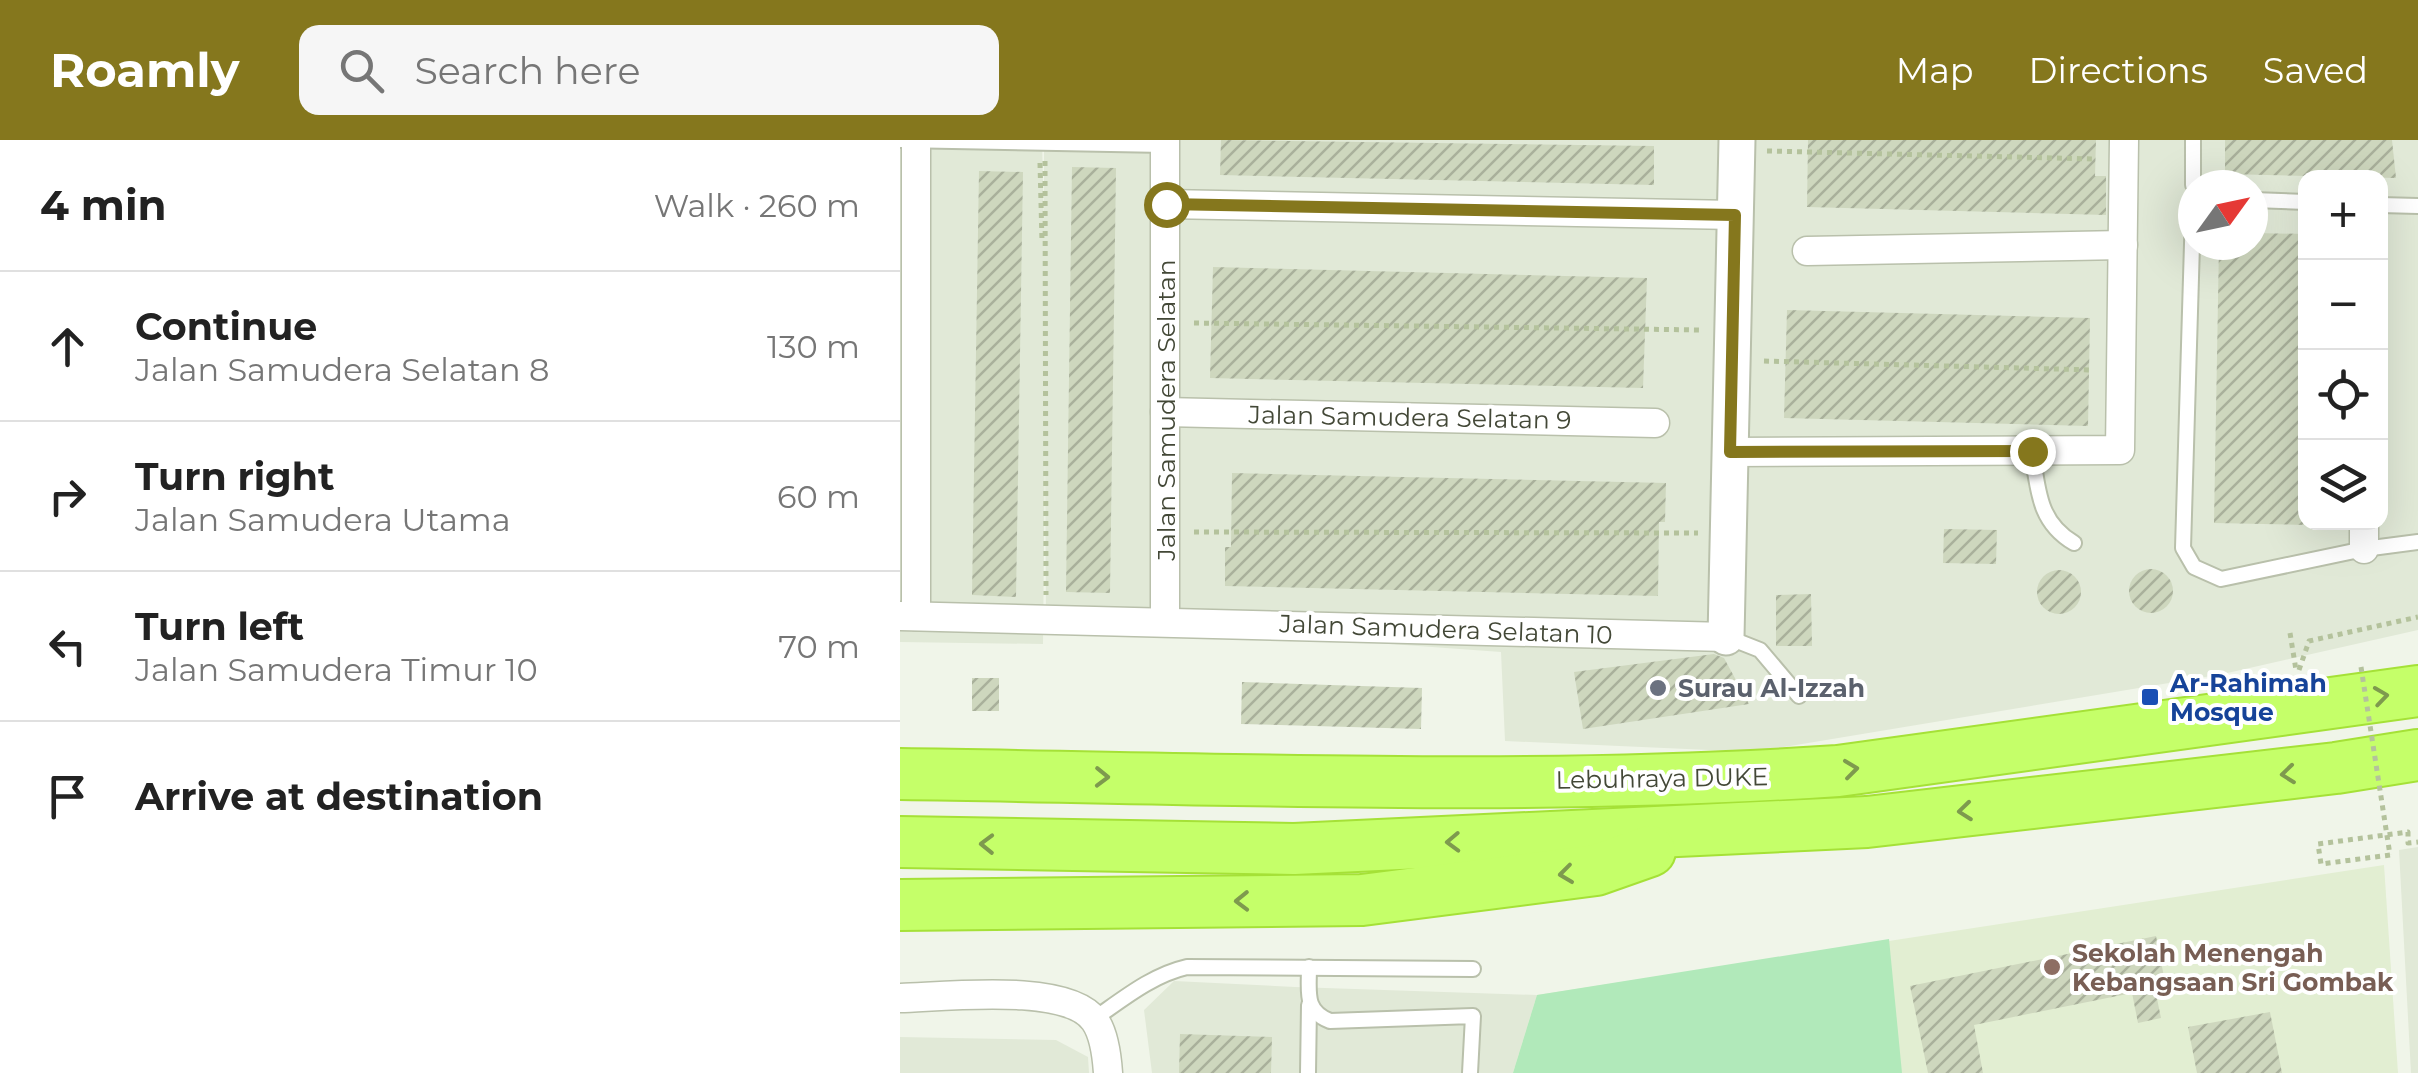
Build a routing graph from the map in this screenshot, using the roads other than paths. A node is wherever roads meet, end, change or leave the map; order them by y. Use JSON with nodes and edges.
{"nodes":[{"id":1,"x":900,"y":140,"type":"edge"},
{"id":2,"x":916,"y":140,"type":"edge"},
{"id":3,"x":2194,"y":140,"type":"edge"},
{"id":4,"x":1165,"y":143,"type":"edge"},
{"id":5,"x":1737,"y":145,"type":"edge"},
{"id":6,"x":2124,"y":150,"type":"edge"},
{"id":7,"x":2194,"y":170,"type":"edge"},
{"id":8,"x":2268,"y":201,"type":"edge"},
{"id":9,"x":2298,"y":202,"type":"edge"},
{"id":10,"x":1166,"y":204,"type":"junction"},
{"id":11,"x":2388,"y":205,"type":"edge"},
{"id":12,"x":2418,"y":206,"type":"edge"},
{"id":13,"x":1735,"y":215,"type":"junction"},
{"id":14,"x":2122,"y":245,"type":"junction"},
{"id":15,"x":1807,"y":251,"type":"dead end"},
{"id":16,"x":2192,"y":260,"type":"edge"},
{"id":17,"x":1166,"y":412,"type":"junction"},
{"id":18,"x":1655,"y":423,"type":"dead end"},
{"id":19,"x":2032,"y":451,"type":"junction"},
{"id":20,"x":1730,"y":452,"type":"junction"},
{"id":21,"x":2364,"y":536,"type":"edge"},
{"id":22,"x":2418,"y":542,"type":"edge"},
{"id":23,"x":2074,"y":543,"type":"dead end"},
{"id":24,"x":908,"y":616,"type":"edge"},
{"id":25,"x":1166,"y":621,"type":"junction"},
{"id":26,"x":1726,"y":636,"type":"junction"},
{"id":27,"x":2418,"y":691,"type":"edge"},
{"id":28,"x":1798,"y":696,"type":"dead end"},
{"id":29,"x":2407,"y":759,"type":"edge"},
{"id":30,"x":900,"y":761,"type":"edge"},
{"id":31,"x":900,"y":774,"type":"edge"},
{"id":32,"x":1046,"y":776,"type":"junction"},
{"id":33,"x":1690,"y":832,"type":"junction"},
{"id":34,"x":900,"y":842,"type":"edge"},
{"id":35,"x":900,"y":905,"type":"edge"},
{"id":36,"x":1309,"y":967,"type":"junction"},
{"id":37,"x":1474,"y":968,"type":"dead end"},
{"id":38,"x":900,"y":998,"type":"edge"},
{"id":39,"x":1309,"y":1004,"type":"junction"},
{"id":40,"x":1094,"y":1019,"type":"junction"},
{"id":41,"x":1108,"y":1073,"type":"edge"},
{"id":42,"x":1308,"y":1073,"type":"edge"},
{"id":43,"x":1470,"y":1073,"type":"edge"}],
"edges":[{"from":1,"to":2,"type":"lane"},
{"from":2,"to":4,"type":"lane"},
{"from":2,"to":24,"type":"street"},
{"from":3,"to":7,"type":"lane"},
{"from":4,"to":10,"type":"street","name":"Jalan Samudera Selatan"},
{"from":5,"to":13,"type":"street"},
{"from":6,"to":14,"type":"street"},
{"from":8,"to":9,"type":"lane"},
{"from":10,"to":13,"type":"street"},
{"from":10,"to":17,"type":"street","name":"Jalan Samudera Selatan"},
{"from":11,"to":12,"type":"lane"},
{"from":13,"to":20,"type":"street"},
{"from":14,"to":15,"type":"street"},
{"from":14,"to":19,"type":"street"},
{"from":16,"to":21,"type":"lane"},
{"from":17,"to":18,"type":"street","name":"Jalan Samudera Selatan 9"},
{"from":17,"to":25,"type":"street","name":"Jalan Samudera Selatan"},
{"from":19,"to":20,"type":"street"},
{"from":19,"to":23,"type":"lane"},
{"from":20,"to":26,"type":"street"},
{"from":21,"to":22,"type":"lane"},
{"from":24,"to":25,"type":"street","name":"Jalan Samudera Selatan 10"},
{"from":25,"to":26,"type":"street","name":"Jalan Samudera Selatan 10"},
{"from":26,"to":28,"type":"lane"},
{"from":32,"to":27,"type":"highway","name":"Lebuhraya DUKE","one_way":true},
{"from":29,"to":33,"type":"highway","name":"Lebuhraya DUKE","one_way":true},
{"from":30,"to":32,"type":"highway"},
{"from":31,"to":32,"type":"highway","name":"Lebuhraya DUKE"},
{"from":33,"to":34,"type":"highway","name":"Lebuhraya DUKE","one_way":true},
{"from":33,"to":35,"type":"highway","one_way":true},
{"from":36,"to":37,"type":"lane"},
{"from":36,"to":39,"type":"lane"},
{"from":36,"to":40,"type":"lane"},
{"from":38,"to":40,"type":"street"},
{"from":39,"to":42,"type":"lane"},
{"from":39,"to":43,"type":"lane"},
{"from":40,"to":41,"type":"street"}]}
